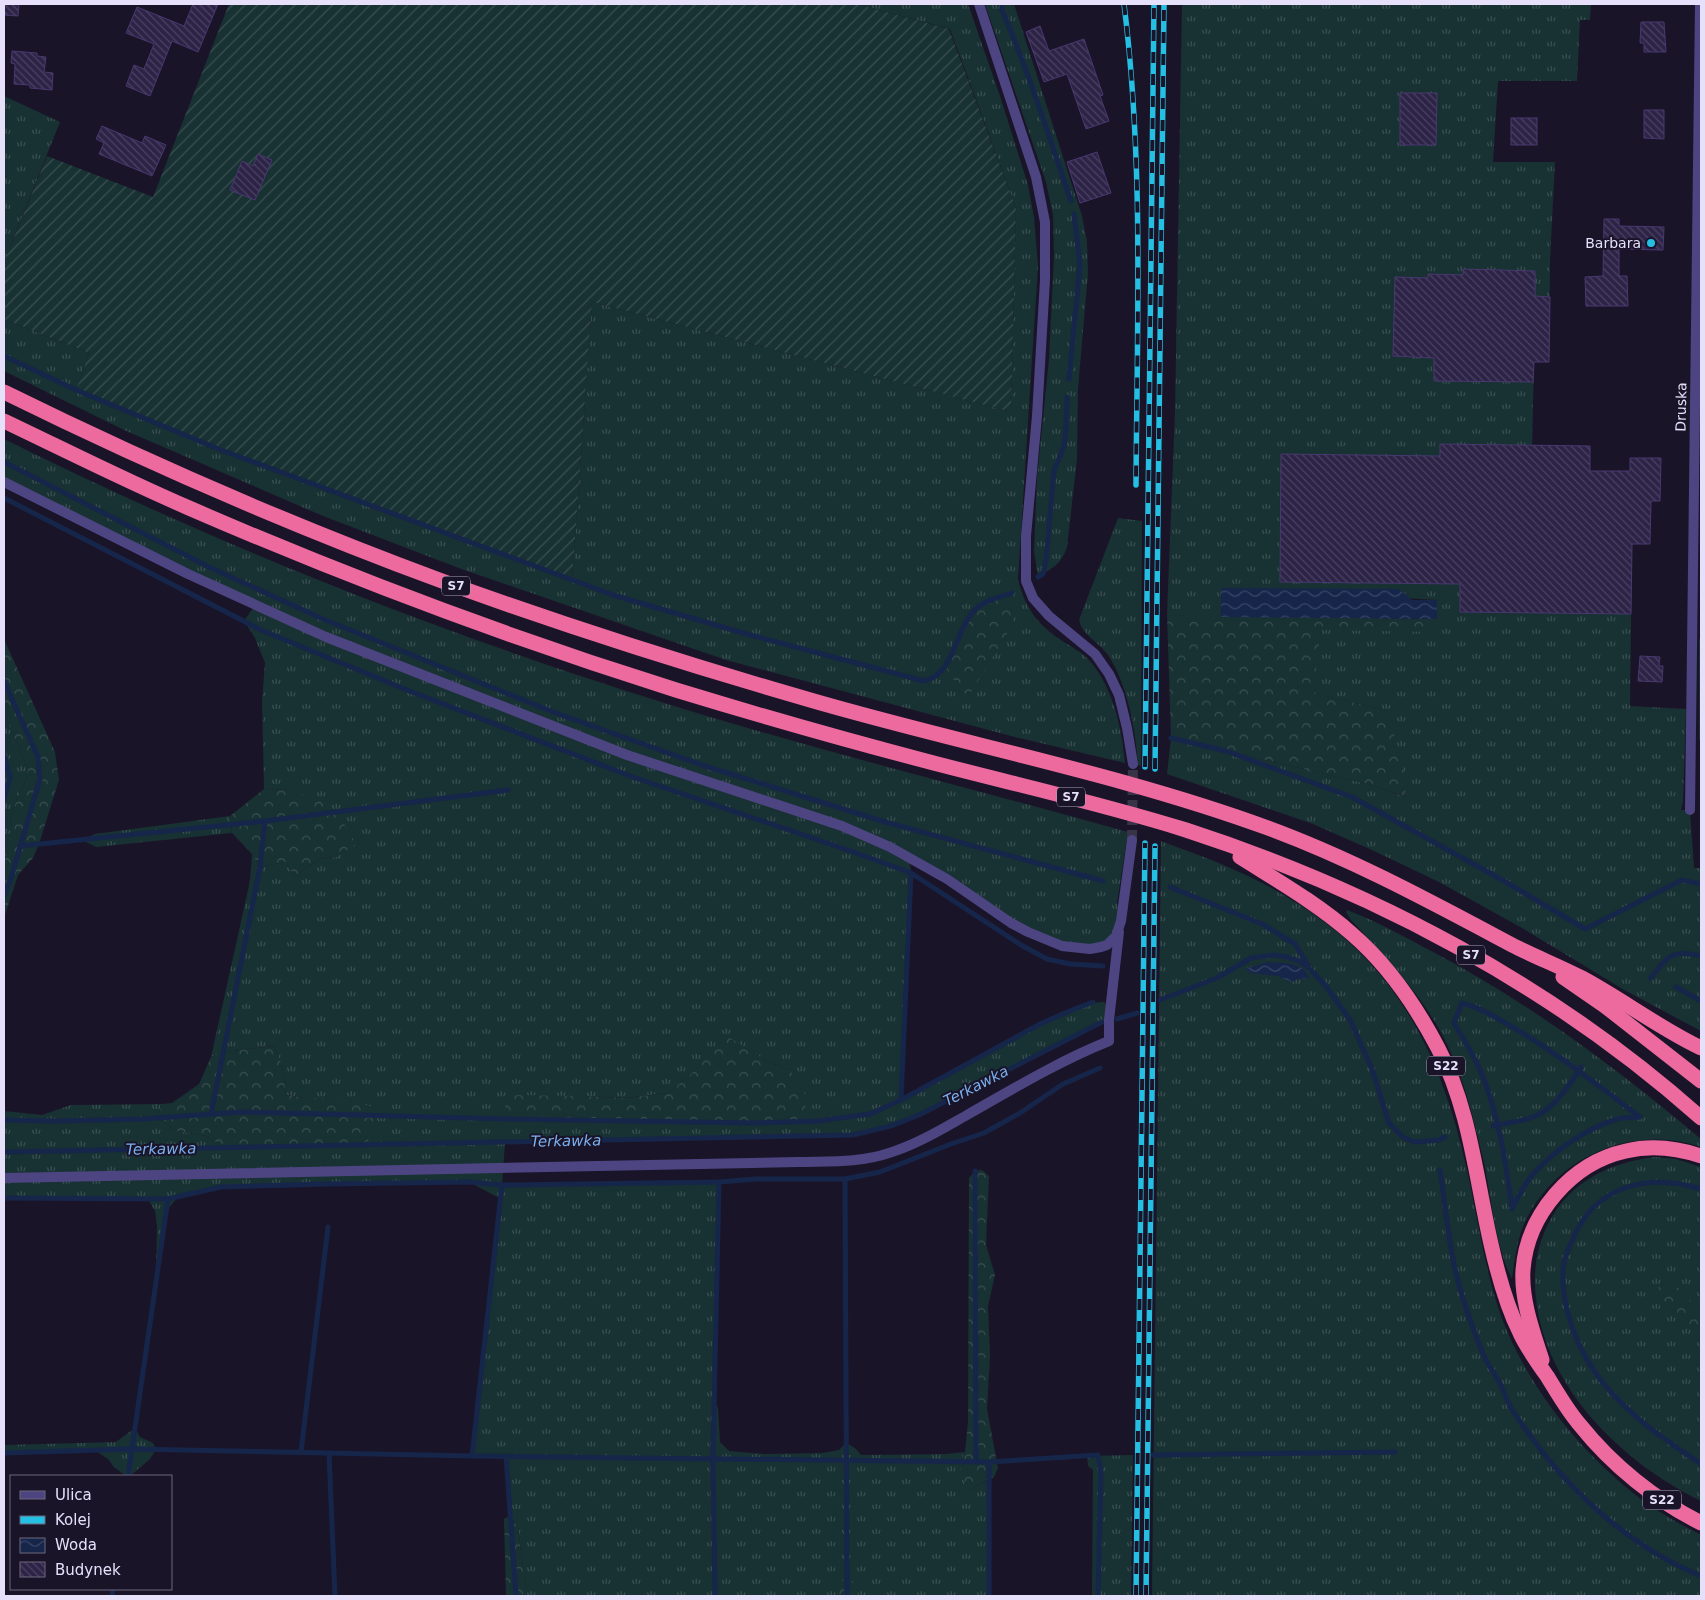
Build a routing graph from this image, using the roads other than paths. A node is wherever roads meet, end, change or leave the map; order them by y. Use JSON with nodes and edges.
{"nodes":[{"id":1,"x":978,"y":4,"type":"edge"},
{"id":2,"x":1700,"y":4,"type":"edge"},
{"id":3,"x":4,"y":392,"type":"edge"},
{"id":4,"x":4,"y":421,"type":"edge"},
{"id":5,"x":4,"y":482,"type":"edge"},
{"id":6,"x":1697,"y":639,"type":"edge"},
{"id":7,"x":1133,"y":764,"type":"tunnel mouth"},
{"id":8,"x":1690,"y":810,"type":"dead end"},
{"id":9,"x":1132,"y":840,"type":"tunnel mouth"},
{"id":10,"x":1214,"y":840,"type":"junction"},
{"id":11,"x":1119,"y":929,"type":"junction"},
{"id":12,"x":1522,"y":950,"type":"junction"},
{"id":13,"x":1701,"y":1048,"type":"edge"},
{"id":14,"x":1701,"y":1081,"type":"edge"},
{"id":15,"x":1701,"y":1118,"type":"edge"},
{"id":16,"x":1701,"y":1156,"type":"edge"},
{"id":17,"x":4,"y":1178,"type":"edge"},
{"id":18,"x":1548,"y":1378,"type":"junction"},
{"id":19,"x":1701,"y":1523,"type":"edge"}],
"edges":[{"from":1,"to":7,"type":"street"},
{"from":2,"to":6,"type":"street","name":"Druska"},
{"from":3,"to":12,"type":"highway","number":"S7"},
{"from":4,"to":10,"type":"highway","number":"S7"},
{"from":5,"to":11,"type":"street"},
{"from":6,"to":8,"type":"street","name":"Druska"},
{"from":9,"to":11,"type":"street"},
{"from":10,"to":15,"type":"highway","number":"S7"},
{"from":10,"to":18,"type":"highway","number":"S22"},
{"from":11,"to":17,"type":"street"},
{"from":12,"to":13,"type":"highway"},
{"from":12,"to":14,"type":"highway","number":"S7"},
{"from":16,"to":18,"type":"highway"},
{"from":18,"to":19,"type":"highway","number":"S22"}]}
